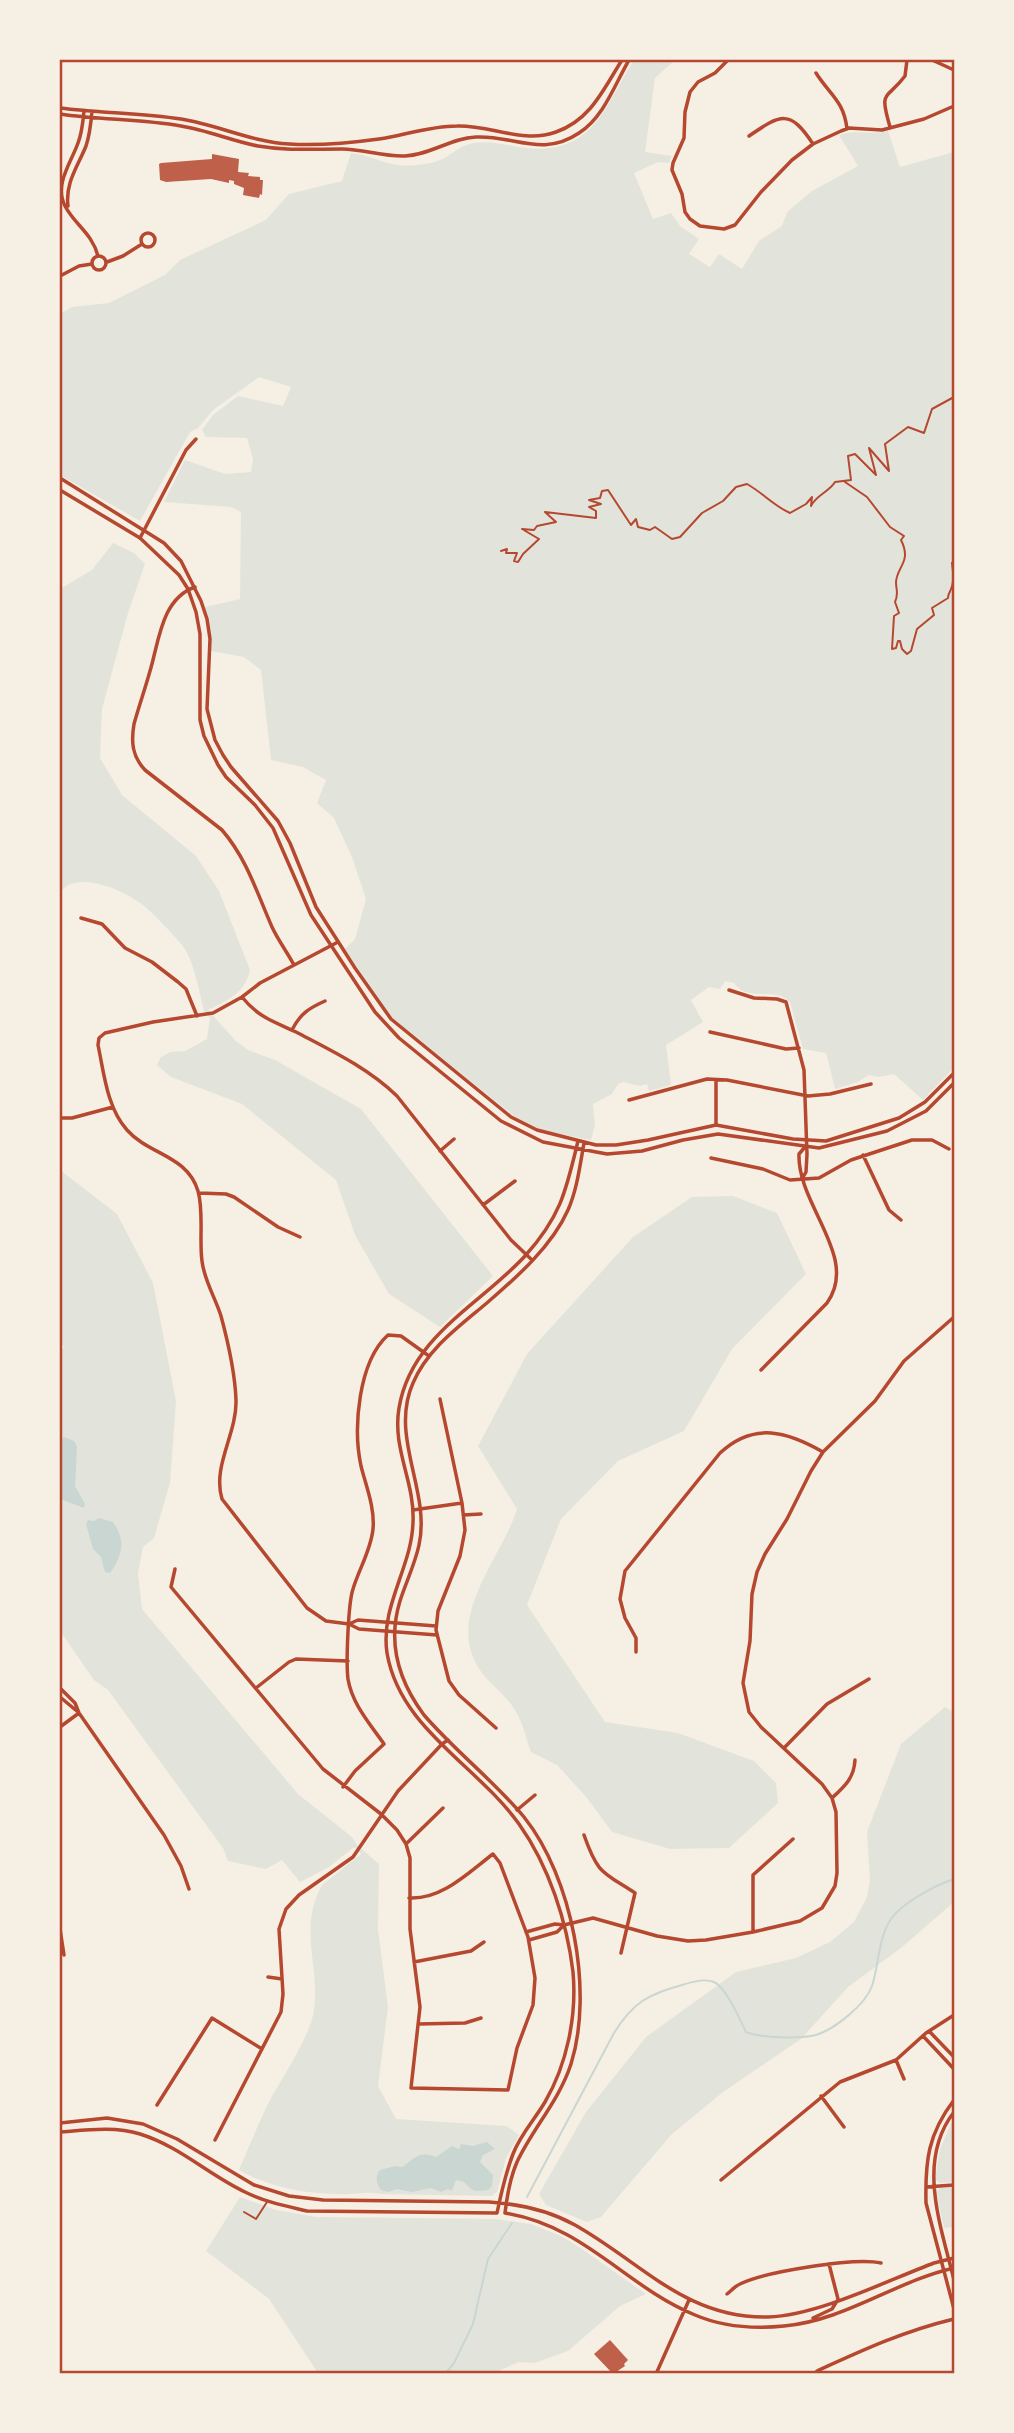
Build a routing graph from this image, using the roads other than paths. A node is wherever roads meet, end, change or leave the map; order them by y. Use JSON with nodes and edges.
{"nodes":[{"id":1,"x":622,"y":60,"type":"edge"},
{"id":2,"x":629,"y":60,"type":"edge"},
{"id":3,"x":728,"y":60,"type":"edge"},
{"id":4,"x":907,"y":60,"type":"edge"},
{"id":5,"x":932,"y":60,"type":"edge"},
{"id":6,"x":954,"y":70,"type":"edge"},
{"id":7,"x":816,"y":73,"type":"dead end"},
{"id":8,"x":954,"y":106,"type":"edge"},
{"id":9,"x":60,"y":107,"type":"edge"},
{"id":10,"x":84,"y":111,"type":"junction"},
{"id":11,"x":92,"y":111,"type":"junction"},
{"id":12,"x":60,"y":114,"type":"edge"},
{"id":13,"x":84,"y":117,"type":"junction"},
{"id":14,"x":91,"y":117,"type":"junction"},
{"id":15,"x":890,"y":127,"type":"junction"},
{"id":16,"x":847,"y":129,"type":"junction"},
{"id":17,"x":749,"y":136,"type":"dead end"},
{"id":18,"x":260,"y":140,"type":"junction"},
{"id":19,"x":813,"y":144,"type":"junction"},
{"id":20,"x":259,"y":146,"type":"junction"},
{"id":21,"x":69,"y":211,"type":"junction"},
{"id":22,"x":142,"y":244,"type":"dead end"},
{"id":23,"x":98,"y":256,"type":"junction"},
{"id":24,"x":106,"y":262,"type":"junction"},
{"id":25,"x":92,"y":264,"type":"junction"},
{"id":26,"x":60,"y":276,"type":"edge"},
{"id":27,"x":196,"y":439,"type":"dead end"},
{"id":28,"x":60,"y":478,"type":"edge"},
{"id":29,"x":60,"y":490,"type":"edge"},
{"id":30,"x":105,"y":507,"type":"junction"},
{"id":31,"x":100,"y":514,"type":"junction"},
{"id":32,"x":144,"y":531,"type":"junction"},
{"id":33,"x":140,"y":538,"type":"junction"},
{"id":34,"x":195,"y":587,"type":"junction"},
{"id":35,"x":188,"y":589,"type":"junction"},
{"id":36,"x":81,"y":918,"type":"dead end"},
{"id":37,"x":338,"y":942,"type":"junction"},
{"id":38,"x":331,"y":946,"type":"junction"},
{"id":39,"x":294,"y":965,"type":"junction"},
{"id":40,"x":729,"y":990,"type":"dead end"},
{"id":41,"x":242,"y":997,"type":"junction"},
{"id":42,"x":325,"y":1001,"type":"dead end"},
{"id":43,"x":197,"y":1016,"type":"junction"},
{"id":44,"x":292,"y":1030,"type":"junction"},
{"id":45,"x":710,"y":1032,"type":"dead end"},
{"id":46,"x":799,"y":1048,"type":"junction"},
{"id":47,"x":954,"y":1073,"type":"edge"},
{"id":48,"x":716,"y":1080,"type":"junction"},
{"id":49,"x":954,"y":1083,"type":"edge"},
{"id":50,"x":871,"y":1084,"type":"dead end"},
{"id":51,"x":806,"y":1096,"type":"junction"},
{"id":52,"x":629,"y":1100,"type":"dead end"},
{"id":53,"x":113,"y":1107,"type":"junction"},
{"id":54,"x":60,"y":1118,"type":"edge"},
{"id":55,"x":716,"y":1125,"type":"junction"},
{"id":56,"x":454,"y":1139,"type":"dead end"},
{"id":57,"x":805,"y":1140,"type":"junction"},
{"id":58,"x":578,"y":1141,"type":"junction"},
{"id":59,"x":584,"y":1143,"type":"junction"},
{"id":60,"x":805,"y":1147,"type":"junction"},
{"id":61,"x":576,"y":1149,"type":"junction"},
{"id":62,"x":949,"y":1149,"type":"dead end"},
{"id":63,"x":583,"y":1150,"type":"junction"},
{"id":64,"x":440,"y":1152,"type":"junction"},
{"id":65,"x":863,"y":1155,"type":"junction"},
{"id":66,"x":711,"y":1158,"type":"dead end"},
{"id":67,"x":799,"y":1162,"type":"junction"},
{"id":68,"x":807,"y":1163,"type":"junction"},
{"id":69,"x":802,"y":1179,"type":"junction"},
{"id":70,"x":514,"y":1181,"type":"dead end"},
{"id":71,"x":198,"y":1193,"type":"junction"},
{"id":72,"x":482,"y":1205,"type":"junction"},
{"id":73,"x":901,"y":1220,"type":"dead end"},
{"id":74,"x":300,"y":1237,"type":"dead end"},
{"id":75,"x":526,"y":1255,"type":"junction"},
{"id":76,"x":532,"y":1259,"type":"junction"},
{"id":77,"x":954,"y":1317,"type":"edge"},
{"id":78,"x":423,"y":1352,"type":"junction"},
{"id":79,"x":429,"y":1356,"type":"junction"},
{"id":80,"x":761,"y":1370,"type":"dead end"},
{"id":81,"x":440,"y":1399,"type":"dead end"},
{"id":82,"x":823,"y":1452,"type":"junction"},
{"id":83,"x":462,"y":1503,"type":"junction"},
{"id":84,"x":420,"y":1509,"type":"junction"},
{"id":85,"x":412,"y":1510,"type":"junction"},
{"id":86,"x":481,"y":1514,"type":"dead end"},
{"id":87,"x":463,"y":1515,"type":"junction"},
{"id":88,"x":175,"y":1569,"type":"dead end"},
{"id":89,"x":388,"y":1623,"type":"junction"},
{"id":90,"x":395,"y":1623,"type":"junction"},
{"id":91,"x":349,"y":1624,"type":"junction"},
{"id":92,"x":436,"y":1626,"type":"junction"},
{"id":93,"x":387,"y":1630,"type":"junction"},
{"id":94,"x":394,"y":1631,"type":"junction"},
{"id":95,"x":437,"y":1635,"type":"junction"},
{"id":96,"x":636,"y":1652,"type":"dead end"},
{"id":97,"x":348,"y":1661,"type":"junction"},
{"id":98,"x":869,"y":1679,"type":"dead end"},
{"id":99,"x":60,"y":1688,"type":"edge"},
{"id":100,"x":256,"y":1688,"type":"junction"},
{"id":101,"x":60,"y":1697,"type":"edge"},
{"id":102,"x":79,"y":1713,"type":"junction"},
{"id":103,"x":60,"y":1727,"type":"edge"},
{"id":104,"x":496,"y":1728,"type":"dead end"},
{"id":105,"x":448,"y":1740,"type":"junction"},
{"id":106,"x":442,"y":1744,"type":"junction"},
{"id":107,"x":784,"y":1748,"type":"junction"},
{"id":108,"x":855,"y":1760,"type":"dead end"},
{"id":109,"x":343,"y":1787,"type":"junction"},
{"id":110,"x":536,"y":1795,"type":"dead end"},
{"id":111,"x":832,"y":1798,"type":"junction"},
{"id":112,"x":443,"y":1808,"type":"dead end"},
{"id":113,"x":517,"y":1810,"type":"junction"},
{"id":114,"x":381,"y":1814,"type":"junction"},
{"id":115,"x":584,"y":1835,"type":"dead end"},
{"id":116,"x":793,"y":1839,"type":"dead end"},
{"id":117,"x":406,"y":1844,"type":"junction"},
{"id":118,"x":189,"y":1889,"type":"dead end"},
{"id":119,"x":409,"y":1898,"type":"junction"},
{"id":120,"x":570,"y":1924,"type":"junction"},
{"id":121,"x":564,"y":1926,"type":"junction"},
{"id":122,"x":628,"y":1928,"type":"junction"},
{"id":123,"x":60,"y":1929,"type":"edge"},
{"id":124,"x":526,"y":1932,"type":"junction"},
{"id":125,"x":753,"y":1932,"type":"junction"},
{"id":126,"x":529,"y":1940,"type":"junction"},
{"id":127,"x":484,"y":1942,"type":"dead end"},
{"id":128,"x":621,"y":1952,"type":"dead end"},
{"id":129,"x":64,"y":1955,"type":"dead end"},
{"id":130,"x":414,"y":1962,"type":"junction"},
{"id":131,"x":268,"y":1977,"type":"dead end"},
{"id":132,"x":282,"y":1979,"type":"junction"},
{"id":133,"x":954,"y":2015,"type":"edge"},
{"id":134,"x":481,"y":2018,"type":"dead end"},
{"id":135,"x":418,"y":2024,"type":"junction"},
{"id":136,"x":929,"y":2031,"type":"junction"},
{"id":137,"x":923,"y":2036,"type":"junction"},
{"id":138,"x":262,"y":2049,"type":"junction"},
{"id":139,"x":954,"y":2057,"type":"edge"},
{"id":140,"x":895,"y":2060,"type":"junction"},
{"id":141,"x":954,"y":2068,"type":"edge"},
{"id":142,"x":904,"y":2079,"type":"dead end"},
{"id":143,"x":821,"y":2096,"type":"junction"},
{"id":144,"x":954,"y":2100,"type":"edge"},
{"id":145,"x":157,"y":2105,"type":"dead end"},
{"id":146,"x":954,"y":2112,"type":"edge"},
{"id":147,"x":60,"y":2123,"type":"edge"},
{"id":148,"x":844,"y":2127,"type":"dead end"},
{"id":149,"x":60,"y":2132,"type":"edge"},
{"id":150,"x":215,"y":2140,"type":"dead end"},
{"id":151,"x":720,"y":2180,"type":"dead end"},
{"id":152,"x":954,"y":2185,"type":"edge"},
{"id":153,"x":934,"y":2186,"type":"junction"},
{"id":154,"x":926,"y":2187,"type":"junction"},
{"id":155,"x":268,"y":2201,"type":"junction"},
{"id":156,"x":499,"y":2203,"type":"junction"},
{"id":157,"x":506,"y":2203,"type":"junction"},
{"id":158,"x":244,"y":2212,"type":"dead end"},
{"id":159,"x":498,"y":2213,"type":"junction"},
{"id":160,"x":505,"y":2213,"type":"junction"},
{"id":161,"x":952,"y":2259,"type":"edge"},
{"id":162,"x":943,"y":2260,"type":"junction"},
{"id":163,"x":881,"y":2263,"type":"dead end"},
{"id":164,"x":829,"y":2264,"type":"junction"},
{"id":165,"x":953,"y":2269,"type":"edge"},
{"id":166,"x":945,"y":2270,"type":"junction"},
{"id":167,"x":954,"y":2280,"type":"edge"},
{"id":168,"x":727,"y":2294,"type":"dead end"},
{"id":169,"x":689,"y":2300,"type":"junction"},
{"id":170,"x":838,"y":2300,"type":"junction"},
{"id":171,"x":954,"y":2309,"type":"edge"},
{"id":172,"x":685,"y":2310,"type":"junction"},
{"id":173,"x":954,"y":2319,"type":"edge"},
{"id":174,"x":802,"y":2324,"type":"junction"},
{"id":175,"x":817,"y":2371,"type":"dead end"},
{"id":176,"x":656,"y":2374,"type":"edge"}],
"edges":[{"from":1,"to":18,"type":"street"},
{"from":2,"to":20,"type":"street"},
{"from":3,"to":19,"type":"street"},
{"from":4,"to":15,"type":"street"},
{"from":5,"to":6,"type":"street"},
{"from":7,"to":16,"type":"street"},
{"from":8,"to":15,"type":"street"},
{"from":9,"to":10,"type":"street"},
{"from":10,"to":11,"type":"street"},
{"from":10,"to":13,"type":"street"},
{"from":11,"to":14,"type":"street"},
{"from":11,"to":18,"type":"street"},
{"from":12,"to":13,"type":"street"},
{"from":13,"to":14,"type":"street"},
{"from":13,"to":21,"type":"street"},
{"from":14,"to":20,"type":"street"},
{"from":14,"to":21,"type":"street"},
{"from":15,"to":16,"type":"street"},
{"from":16,"to":19,"type":"street"},
{"from":17,"to":19,"type":"street"},
{"from":18,"to":20,"type":"street"},
{"from":21,"to":23,"type":"street"},
{"from":22,"to":24,"type":"street"},
{"from":23,"to":24,"type":"street"},
{"from":23,"to":25,"type":"street"},
{"from":24,"to":25,"type":"street"},
{"from":25,"to":26,"type":"street"},
{"from":27,"to":32,"type":"street"},
{"from":28,"to":30,"type":"street"},
{"from":29,"to":31,"type":"street"},
{"from":30,"to":31,"type":"street"},
{"from":30,"to":32,"type":"street"},
{"from":31,"to":33,"type":"street"},
{"from":32,"to":33,"type":"street"},
{"from":32,"to":34,"type":"street"},
{"from":33,"to":35,"type":"street"},
{"from":34,"to":35,"type":"street"},
{"from":34,"to":37,"type":"street"},
{"from":35,"to":38,"type":"street"},
{"from":35,"to":39,"type":"street"},
{"from":36,"to":43,"type":"street"},
{"from":37,"to":38,"type":"street"},
{"from":37,"to":58,"type":"street"},
{"from":38,"to":39,"type":"street"},
{"from":38,"to":61,"type":"street"},
{"from":39,"to":41,"type":"street"},
{"from":40,"to":46,"type":"street"},
{"from":41,"to":43,"type":"street"},
{"from":41,"to":44,"type":"street"},
{"from":42,"to":44,"type":"street"},
{"from":43,"to":53,"type":"street"},
{"from":44,"to":64,"type":"street"},
{"from":45,"to":46,"type":"street"},
{"from":46,"to":51,"type":"street"},
{"from":47,"to":57,"type":"street"},
{"from":48,"to":51,"type":"street"},
{"from":48,"to":52,"type":"street"},
{"from":48,"to":55,"type":"street"},
{"from":49,"to":60,"type":"street"},
{"from":50,"to":51,"type":"street"},
{"from":51,"to":57,"type":"street"},
{"from":53,"to":54,"type":"street"},
{"from":53,"to":71,"type":"street"},
{"from":55,"to":57,"type":"street"},
{"from":55,"to":59,"type":"street"},
{"from":56,"to":64,"type":"street"},
{"from":57,"to":60,"type":"street"},
{"from":58,"to":59,"type":"street"},
{"from":58,"to":61,"type":"street"},
{"from":59,"to":63,"type":"street"},
{"from":60,"to":63,"type":"street"},
{"from":60,"to":67,"type":"street"},
{"from":60,"to":68,"type":"street"},
{"from":61,"to":63,"type":"street"},
{"from":61,"to":75,"type":"street"},
{"from":62,"to":65,"type":"street"},
{"from":63,"to":76,"type":"street"},
{"from":64,"to":72,"type":"street"},
{"from":65,"to":69,"type":"street"},
{"from":65,"to":73,"type":"street"},
{"from":66,"to":69,"type":"street"},
{"from":67,"to":68,"type":"street"},
{"from":67,"to":69,"type":"street"},
{"from":68,"to":69,"type":"street"},
{"from":69,"to":80,"type":"street"},
{"from":70,"to":72,"type":"street"},
{"from":71,"to":74,"type":"street"},
{"from":71,"to":91,"type":"street"},
{"from":72,"to":75,"type":"street"},
{"from":75,"to":76,"type":"street"},
{"from":75,"to":78,"type":"street"},
{"from":76,"to":79,"type":"street"},
{"from":77,"to":82,"type":"street"},
{"from":78,"to":79,"type":"street"},
{"from":78,"to":85,"type":"street"},
{"from":78,"to":91,"type":"street"},
{"from":79,"to":84,"type":"street"},
{"from":81,"to":83,"type":"street"},
{"from":82,"to":96,"type":"street"},
{"from":82,"to":107,"type":"street"},
{"from":83,"to":84,"type":"street"},
{"from":83,"to":87,"type":"street"},
{"from":84,"to":85,"type":"street"},
{"from":84,"to":90,"type":"street"},
{"from":85,"to":89,"type":"street"},
{"from":86,"to":87,"type":"street"},
{"from":87,"to":92,"type":"street"},
{"from":88,"to":100,"type":"street"},
{"from":89,"to":90,"type":"street"},
{"from":89,"to":91,"type":"street"},
{"from":89,"to":93,"type":"street"},
{"from":90,"to":92,"type":"street"},
{"from":90,"to":94,"type":"street"},
{"from":91,"to":93,"type":"street"},
{"from":91,"to":97,"type":"street"},
{"from":92,"to":95,"type":"street"},
{"from":93,"to":94,"type":"street"},
{"from":93,"to":106,"type":"street"},
{"from":94,"to":95,"type":"street"},
{"from":94,"to":105,"type":"street"},
{"from":95,"to":104,"type":"street"},
{"from":97,"to":100,"type":"street"},
{"from":97,"to":109,"type":"street"},
{"from":98,"to":107,"type":"street"},
{"from":99,"to":102,"type":"street"},
{"from":100,"to":109,"type":"street"},
{"from":101,"to":102,"type":"street"},
{"from":102,"to":103,"type":"street"},
{"from":102,"to":118,"type":"street"},
{"from":105,"to":106,"type":"street"},
{"from":105,"to":113,"type":"street"},
{"from":106,"to":114,"type":"street"},
{"from":106,"to":121,"type":"street"},
{"from":107,"to":111,"type":"street"},
{"from":108,"to":111,"type":"street"},
{"from":109,"to":114,"type":"street"},
{"from":110,"to":113,"type":"street"},
{"from":111,"to":125,"type":"street"},
{"from":112,"to":117,"type":"street"},
{"from":113,"to":120,"type":"street"},
{"from":114,"to":117,"type":"street"},
{"from":114,"to":132,"type":"street"},
{"from":115,"to":122,"type":"street"},
{"from":116,"to":125,"type":"street"},
{"from":117,"to":119,"type":"street"},
{"from":119,"to":124,"type":"street"},
{"from":119,"to":130,"type":"street"},
{"from":120,"to":121,"type":"street"},
{"from":120,"to":122,"type":"street"},
{"from":120,"to":157,"type":"street"},
{"from":121,"to":124,"type":"street"},
{"from":121,"to":126,"type":"street"},
{"from":121,"to":156,"type":"street"},
{"from":122,"to":125,"type":"street"},
{"from":122,"to":128,"type":"street"},
{"from":123,"to":129,"type":"street"},
{"from":124,"to":126,"type":"street"},
{"from":126,"to":135,"type":"street"},
{"from":127,"to":130,"type":"street"},
{"from":130,"to":135,"type":"street"},
{"from":131,"to":132,"type":"street"},
{"from":132,"to":138,"type":"street"},
{"from":133,"to":136,"type":"street"},
{"from":134,"to":135,"type":"street"},
{"from":136,"to":137,"type":"street"},
{"from":136,"to":139,"type":"street"},
{"from":137,"to":140,"type":"street"},
{"from":137,"to":141,"type":"street"},
{"from":138,"to":145,"type":"street"},
{"from":138,"to":150,"type":"street"},
{"from":140,"to":142,"type":"street"},
{"from":140,"to":143,"type":"street"},
{"from":143,"to":148,"type":"street"},
{"from":143,"to":151,"type":"street"},
{"from":144,"to":154,"type":"street"},
{"from":146,"to":153,"type":"street"},
{"from":147,"to":156,"type":"street"},
{"from":149,"to":155,"type":"street"},
{"from":152,"to":153,"type":"street"},
{"from":153,"to":154,"type":"street"},
{"from":153,"to":161,"type":"street"},
{"from":154,"to":162,"type":"street"},
{"from":155,"to":158,"type":"lane"},
{"from":155,"to":159,"type":"street"},
{"from":156,"to":157,"type":"street"},
{"from":156,"to":159,"type":"street"},
{"from":157,"to":160,"type":"street"},
{"from":157,"to":169,"type":"street"},
{"from":159,"to":160,"type":"street"},
{"from":160,"to":172,"type":"street"},
{"from":161,"to":162,"type":"street"},
{"from":161,"to":165,"type":"street"},
{"from":162,"to":166,"type":"street"},
{"from":162,"to":170,"type":"street"},
{"from":163,"to":164,"type":"street"},
{"from":164,"to":168,"type":"street"},
{"from":164,"to":170,"type":"street"},
{"from":165,"to":166,"type":"street"},
{"from":165,"to":167,"type":"street"},
{"from":166,"to":171,"type":"street"},
{"from":166,"to":174,"type":"street"},
{"from":169,"to":170,"type":"street"},
{"from":169,"to":172,"type":"street"},
{"from":170,"to":174,"type":"street"},
{"from":172,"to":174,"type":"street"},
{"from":172,"to":176,"type":"street"},
{"from":173,"to":175,"type":"street"}]}
